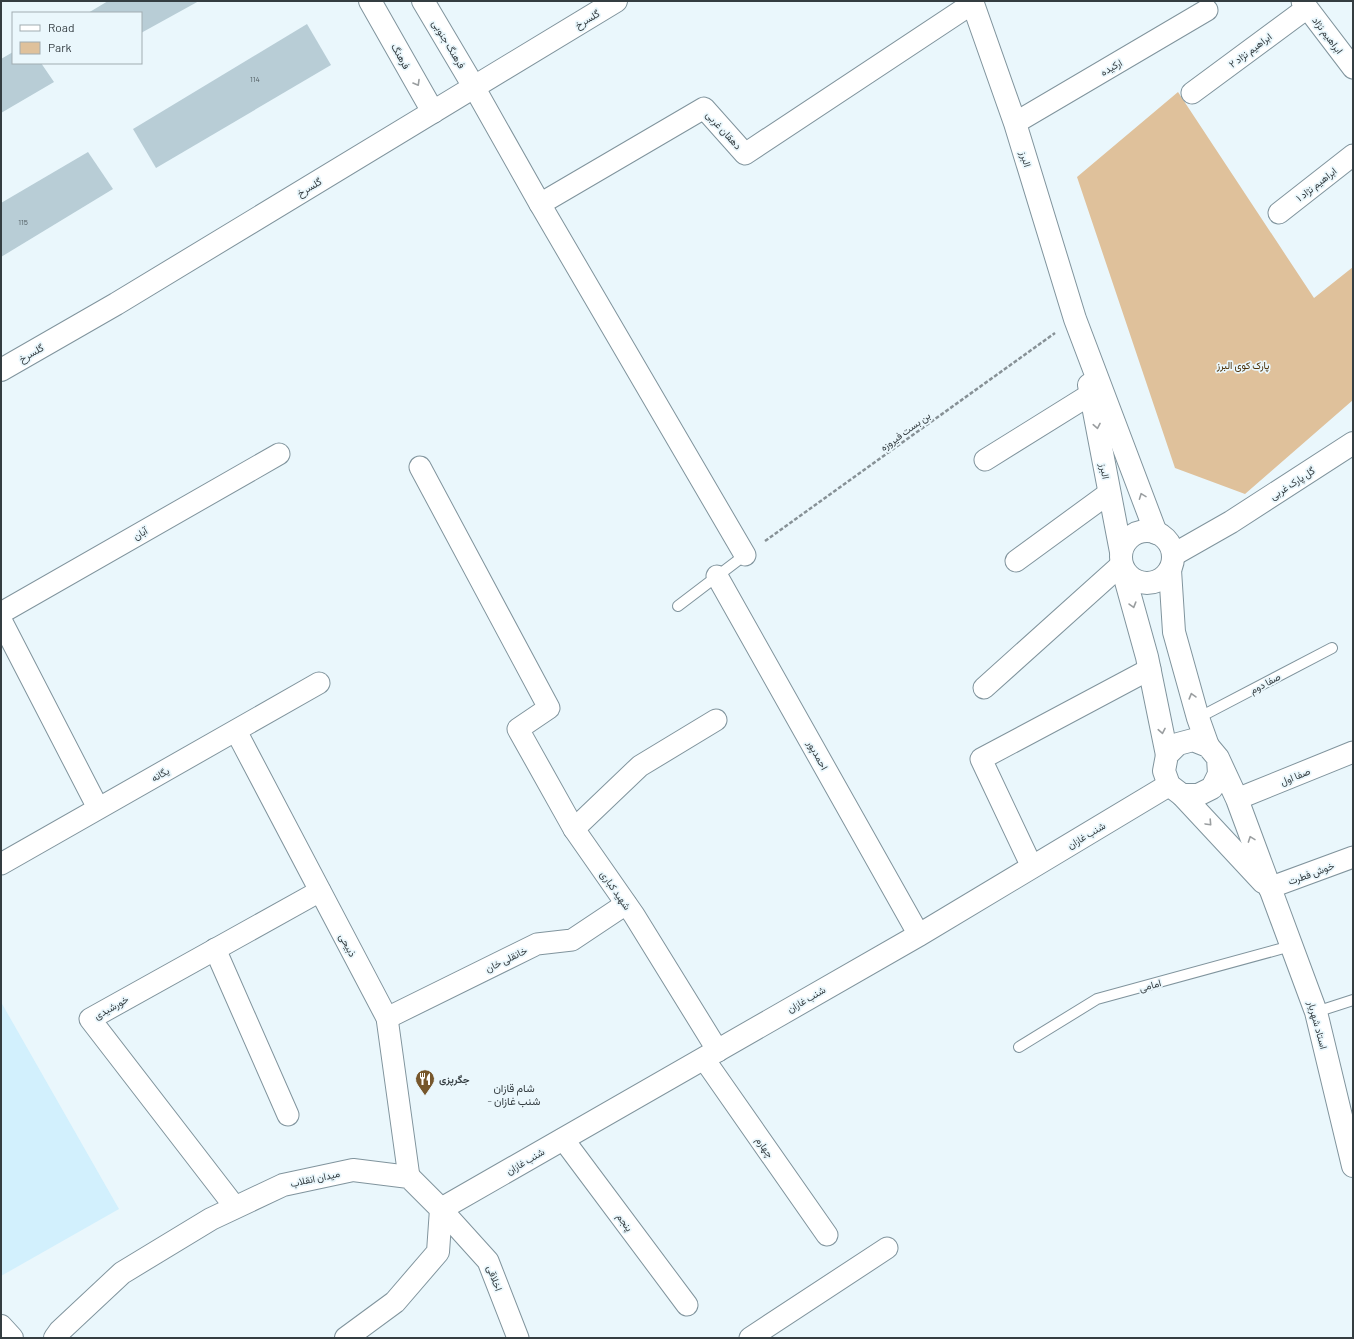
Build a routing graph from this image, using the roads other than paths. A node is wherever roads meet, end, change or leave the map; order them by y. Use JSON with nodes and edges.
{"nodes":[{"id":1,"x":370,"y":1,"type":"edge"},
{"id":2,"x":423,"y":1,"type":"edge"},
{"id":3,"x":616,"y":1,"type":"edge"},
{"id":4,"x":972,"y":2,"type":"edge"},
{"id":5,"x":1305,"y":4,"type":"edge"},
{"id":6,"x":1207,"y":10,"type":"dead end"},
{"id":7,"x":1353,"y":68,"type":"edge"},
{"id":8,"x":474,"y":87,"type":"junction"},
{"id":9,"x":1192,"y":93,"type":"dead end"},
{"id":10,"x":433,"y":112,"type":"junction"},
{"id":11,"x":1015,"y":123,"type":"junction"},
{"id":12,"x":1353,"y":155,"type":"edge"},
{"id":13,"x":540,"y":204,"type":"junction"},
{"id":14,"x":1279,"y":212,"type":"dead end"},
{"id":15,"x":1075,"y":319,"type":"junction"},
{"id":16,"x":1,"y":370,"type":"edge"},
{"id":17,"x":1091,"y":394,"type":"junction"},
{"id":18,"x":1353,"y":443,"type":"edge"},
{"id":19,"x":279,"y":454,"type":"dead end"},
{"id":20,"x":986,"y":460,"type":"dead end"},
{"id":21,"x":420,"y":467,"type":"dead end"},
{"id":22,"x":1109,"y":493,"type":"junction"},
{"id":23,"x":1167,"y":550,"type":"junction"},
{"id":24,"x":745,"y":555,"type":"joint"},
{"id":25,"x":1016,"y":561,"type":"dead end"},
{"id":26,"x":1122,"y":561,"type":"junction"},
{"id":27,"x":717,"y":576,"type":"junction"},
{"id":28,"x":678,"y":606,"type":"dead end"},
{"id":29,"x":1,"y":613,"type":"edge"},
{"id":30,"x":1,"y":620,"type":"edge"},
{"id":31,"x":1332,"y":648,"type":"dead end"},
{"id":32,"x":1150,"y":669,"type":"junction"},
{"id":33,"x":319,"y":683,"type":"dead end"},
{"id":34,"x":984,"y":688,"type":"dead end"},
{"id":35,"x":1198,"y":718,"type":"junction"},
{"id":36,"x":716,"y":720,"type":"dead end"},
{"id":37,"x":236,"y":731,"type":"junction"},
{"id":38,"x":1213,"y":752,"type":"junction"},
{"id":39,"x":1353,"y":752,"type":"edge"},
{"id":40,"x":1167,"y":755,"type":"junction"},
{"id":41,"x":1176,"y":790,"type":"junction"},
{"id":42,"x":1237,"y":799,"type":"junction"},
{"id":43,"x":98,"y":808,"type":"junction"},
{"id":44,"x":574,"y":830,"type":"junction"},
{"id":45,"x":1353,"y":857,"type":"edge"},
{"id":46,"x":1,"y":864,"type":"edge"},
{"id":47,"x":1032,"y":867,"type":"junction"},
{"id":48,"x":1269,"y":888,"type":"junction"},
{"id":49,"x":320,"y":891,"type":"junction"},
{"id":50,"x":626,"y":904,"type":"junction"},
{"id":51,"x":919,"y":935,"type":"junction"},
{"id":52,"x":1291,"y":946,"type":"junction"},
{"id":53,"x":215,"y":949,"type":"junction"},
{"id":54,"x":1353,"y":1000,"type":"edge"},
{"id":55,"x":1316,"y":1012,"type":"junction"},
{"id":56,"x":386,"y":1018,"type":"junction"},
{"id":57,"x":1018,"y":1047,"type":"dead end"},
{"id":58,"x":711,"y":1054,"type":"junction"},
{"id":59,"x":288,"y":1115,"type":"dead end"},
{"id":60,"x":1348,"y":1122,"type":"edge"},
{"id":61,"x":564,"y":1139,"type":"junction"},
{"id":62,"x":1353,"y":1166,"type":"edge"},
{"id":63,"x":409,"y":1177,"type":"junction"},
{"id":64,"x":235,"y":1207,"type":"junction"},
{"id":65,"x":441,"y":1209,"type":"junction"},
{"id":66,"x":827,"y":1235,"type":"dead end"},
{"id":67,"x":887,"y":1248,"type":"dead end"},
{"id":68,"x":687,"y":1305,"type":"dead end"},
{"id":69,"x":1,"y":1326,"type":"edge"},
{"id":70,"x":12,"y":1338,"type":"edge"},
{"id":71,"x":55,"y":1338,"type":"edge"},
{"id":72,"x":346,"y":1338,"type":"edge"},
{"id":73,"x":518,"y":1338,"type":"edge"},
{"id":74,"x":750,"y":1338,"type":"edge"}],
"edges":[{"from":1,"to":10,"type":"main road","name":"فرهنگ","one_way":true},
{"from":2,"to":8,"type":"main road","name":"فرهنگ جنوبی"},
{"from":3,"to":8,"type":"main road","name":"گلسرخ"},
{"from":4,"to":11,"type":"main road","name":"البرز"},
{"from":4,"to":13,"type":"street","name":"دهقان غربی"},
{"from":5,"to":7,"type":"street","name":"ابراهیم نژاد"},
{"from":5,"to":9,"type":"street","name":"ابراهیم نژاد ۲"},
{"from":6,"to":11,"type":"street","name":"ارکیده"},
{"from":8,"to":10,"type":"main road","name":"گلسرخ"},
{"from":8,"to":13,"type":"street"},
{"from":10,"to":16,"type":"main road","name":"گلسرخ"},
{"from":11,"to":15,"type":"main road","name":"البرز"},
{"from":12,"to":14,"type":"street","name":"ابراهیم نژاد ۱"},
{"from":13,"to":24,"type":"street"},
{"from":15,"to":17,"type":"main road","name":"البرز"},
{"from":23,"to":15,"type":"main road","name":"البرز","one_way":true},
{"from":17,"to":20,"type":"street"},
{"from":17,"to":22,"type":"main road","name":"البرز","one_way":true},
{"from":18,"to":23,"type":"main road","name":"گل پارک غربی"},
{"from":19,"to":29,"type":"street","name":"آبان"},
{"from":21,"to":44,"type":"street","name":"شهید کباری"},
{"from":22,"to":25,"type":"street"},
{"from":22,"to":26,"type":"main road","name":"البرز"},
{"from":23,"to":26,"type":"main road"},
{"from":23,"to":26,"type":"main road"},
{"from":35,"to":23,"type":"main road","name":"البرز","one_way":true},
{"from":24,"to":27,"type":"lane"},
{"from":26,"to":32,"type":"main road","name":"البرز","one_way":true},
{"from":26,"to":34,"type":"street"},
{"from":27,"to":28,"type":"lane"},
{"from":27,"to":51,"type":"street","name":"احمدپور"},
{"from":30,"to":43,"type":"street"},
{"from":31,"to":35,"type":"lane","name":"صفا دوم"},
{"from":32,"to":40,"type":"main road","name":"البرز","one_way":true},
{"from":32,"to":47,"type":"street"},
{"from":33,"to":37,"type":"street","name":"یگانه"},
{"from":35,"to":38,"type":"main road","name":"البرز"},
{"from":36,"to":44,"type":"street"},
{"from":37,"to":43,"type":"street","name":"یگانه"},
{"from":37,"to":49,"type":"street","name":"ذبیحی"},
{"from":38,"to":40,"type":"main road"},
{"from":38,"to":41,"type":"main road"},
{"from":38,"to":42,"type":"main road","name":"استاد شهریار"},
{"from":39,"to":42,"type":"street","name":"صفا اول"},
{"from":40,"to":41,"type":"main road"},
{"from":41,"to":47,"type":"main road","name":"شنب غازان"},
{"from":41,"to":48,"type":"main road","name":"استاد شهریار","one_way":true},
{"from":48,"to":42,"type":"main road","name":"استاد شهریار","one_way":true},
{"from":43,"to":46,"type":"street","name":"یگانه"},
{"from":44,"to":50,"type":"street","name":"شهید کباری"},
{"from":45,"to":48,"type":"street","name":"خوش فطرت"},
{"from":47,"to":51,"type":"main road","name":"شنب غازان"},
{"from":48,"to":52,"type":"main road","name":"استاد شهریار"},
{"from":49,"to":53,"type":"street","name":"خورشیدی"},
{"from":49,"to":56,"type":"street","name":"ذبیحی"},
{"from":50,"to":56,"type":"street","name":"خانقلی خان"},
{"from":50,"to":58,"type":"street","name":"شهید کباری"},
{"from":51,"to":58,"type":"main road","name":"شنب غازان"},
{"from":52,"to":55,"type":"main road","name":"استاد شهریار"},
{"from":52,"to":57,"type":"lane","name":"امامی"},
{"from":53,"to":59,"type":"street"},
{"from":53,"to":64,"type":"street","name":"خورشیدی"},
{"from":54,"to":55,"type":"lane"},
{"from":55,"to":60,"type":"main road","name":"استاد شهریار"},
{"from":56,"to":63,"type":"street","name":"ذبیحی"},
{"from":58,"to":61,"type":"main road","name":"شنب غازان"},
{"from":58,"to":66,"type":"street","name":"چهارم"},
{"from":60,"to":62,"type":"main road","name":"استاد شهریار"},
{"from":61,"to":65,"type":"main road","name":"شنب غازان"},
{"from":61,"to":68,"type":"street","name":"پنجم"},
{"from":63,"to":64,"type":"main road","name":"میدان انقلاب"},
{"from":63,"to":65,"type":"main road"},
{"from":64,"to":71,"type":"main road","name":"میدان انقلاب"},
{"from":65,"to":72,"type":"main road"},
{"from":65,"to":73,"type":"street","name":"اخلاقی"},
{"from":67,"to":74,"type":"street"},
{"from":69,"to":70,"type":"main road"}]}
